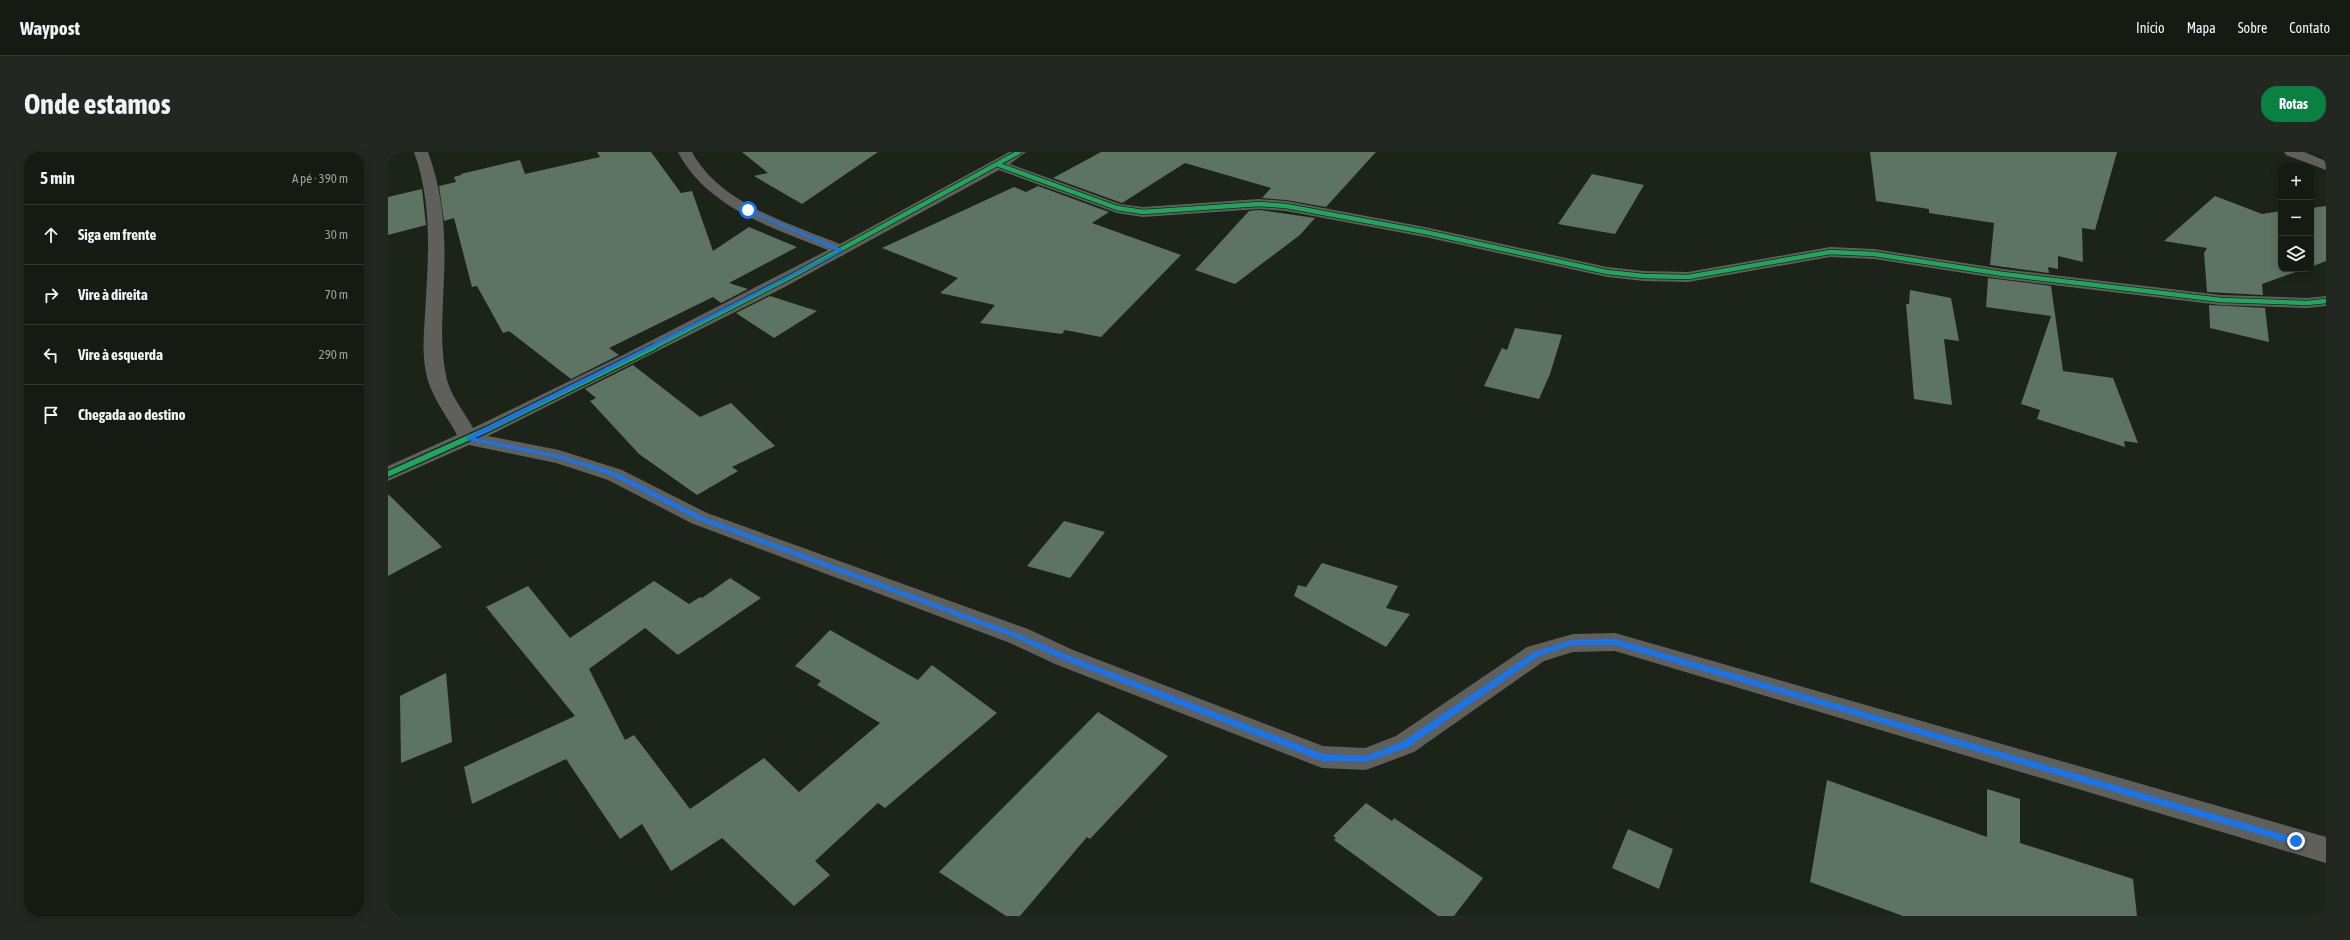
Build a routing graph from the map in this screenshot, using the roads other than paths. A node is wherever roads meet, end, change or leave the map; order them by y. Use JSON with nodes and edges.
{"nodes":[{"id":1,"x":421,"y":152,"type":"edge"},
{"id":2,"x":685,"y":152,"type":"edge"},
{"id":3,"x":1019,"y":152,"type":"edge"},
{"id":4,"x":2291,"y":152,"type":"edge"},
{"id":5,"x":999,"y":165,"type":"junction"},
{"id":6,"x":2326,"y":166,"type":"edge"},
{"id":7,"x":842,"y":250,"type":"junction"},
{"id":8,"x":2326,"y":301,"type":"edge"},
{"id":9,"x":469,"y":438,"type":"junction"},
{"id":10,"x":388,"y":474,"type":"edge"},
{"id":11,"x":2326,"y":850,"type":"edge"}],
"edges":[{"from":1,"to":9,"type":"street"},
{"from":2,"to":7,"type":"street"},
{"from":3,"to":5,"type":"street"},
{"from":4,"to":6,"type":"street"},
{"from":5,"to":7,"type":"street"},
{"from":5,"to":8,"type":"street"},
{"from":7,"to":9,"type":"street"},
{"from":9,"to":10,"type":"street"},
{"from":9,"to":11,"type":"street"}]}
